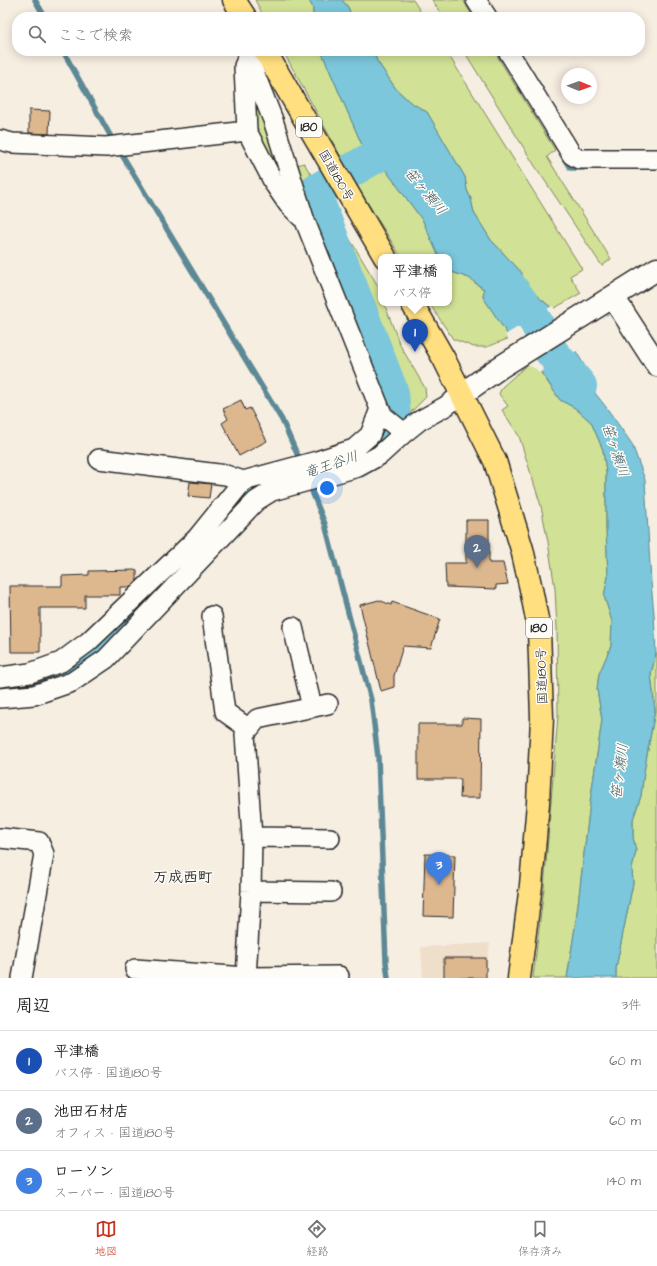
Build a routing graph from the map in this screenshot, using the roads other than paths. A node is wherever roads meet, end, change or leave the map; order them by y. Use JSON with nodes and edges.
{"nodes":[{"id":1,"x":234,"y":0,"type":"edge"},
{"id":2,"x":476,"y":0,"type":"edge"},
{"id":3,"x":242,"y":12,"type":"edge"},
{"id":4,"x":484,"y":12,"type":"edge"},
{"id":5,"x":253,"y":56,"type":"edge"},
{"id":6,"x":255,"y":56,"type":"edge"},
{"id":7,"x":259,"y":56,"type":"edge"},
{"id":8,"x":511,"y":56,"type":"edge"},
{"id":9,"x":247,"y":131,"type":"junction"},
{"id":10,"x":0,"y":140,"type":"edge"},
{"id":11,"x":657,"y":159,"type":"edge"},
{"id":12,"x":305,"y":221,"type":"junction"},
{"id":13,"x":383,"y":254,"type":"edge"},
{"id":14,"x":657,"y":268,"type":"edge"},
{"id":15,"x":612,"y":298,"type":"junction"},
{"id":16,"x":414,"y":306,"type":"edge"},
{"id":17,"x":657,"y":365,"type":"edge"},
{"id":18,"x":462,"y":394,"type":"junction"},
{"id":19,"x":382,"y":413,"type":"junction"},
{"id":20,"x":401,"y":431,"type":"junction"},
{"id":21,"x":99,"y":459,"type":"dead end"},
{"id":22,"x":320,"y":469,"type":"junction"},
{"id":23,"x":293,"y":477,"type":"junction"},
{"id":24,"x":243,"y":481,"type":"junction"},
{"id":25,"x":212,"y":616,"type":"dead end"},
{"id":26,"x":293,"y":627,"type":"dead end"},
{"id":27,"x":0,"y":678,"type":"edge"},
{"id":28,"x":0,"y":698,"type":"edge"},
{"id":29,"x":249,"y":729,"type":"junction"},
{"id":30,"x":252,"y":837,"type":"junction"},
{"id":31,"x":0,"y":838,"type":"edge"},
{"id":32,"x":330,"y":838,"type":"dead end"},
{"id":33,"x":251,"y":891,"type":"junction"},
{"id":34,"x":331,"y":892,"type":"dead end"},
{"id":35,"x":135,"y":969,"type":"dead end"},
{"id":36,"x":339,"y":976,"type":"dead end"},
{"id":37,"x":246,"y":977,"type":"edge"},
{"id":38,"x":22,"y":978,"type":"edge"},
{"id":39,"x":519,"y":978,"type":"edge"}],
"edges":[{"from":1,"to":3,"type":"highway"},
{"from":2,"to":4,"type":"street"},
{"from":5,"to":9,"type":"street"},
{"from":6,"to":12,"type":"street"},
{"from":7,"to":13,"type":"highway","name":"国道180号","number":"180"},
{"from":8,"to":11,"type":"street"},
{"from":9,"to":10,"type":"street"},
{"from":9,"to":12,"type":"street"},
{"from":12,"to":19,"type":"street"},
{"from":14,"to":15,"type":"street"},
{"from":15,"to":17,"type":"street"},
{"from":15,"to":18,"type":"street"},
{"from":16,"to":18,"type":"highway","name":"国道180号","number":"180"},
{"from":18,"to":20,"type":"street"},
{"from":18,"to":39,"type":"highway","name":"国道180号","number":"180"},
{"from":19,"to":20,"type":"street"},
{"from":19,"to":22,"type":"street"},
{"from":20,"to":22,"type":"street"},
{"from":21,"to":24,"type":"street"},
{"from":22,"to":23,"type":"street"},
{"from":23,"to":24,"type":"street"},
{"from":23,"to":28,"type":"street"},
{"from":24,"to":27,"type":"street"},
{"from":25,"to":29,"type":"street"},
{"from":26,"to":29,"type":"street"},
{"from":29,"to":30,"type":"street"},
{"from":30,"to":32,"type":"street"},
{"from":30,"to":33,"type":"street"},
{"from":31,"to":38,"type":"street"},
{"from":33,"to":34,"type":"street"},
{"from":33,"to":37,"type":"street"},
{"from":35,"to":37,"type":"street"},
{"from":36,"to":37,"type":"street"}]}
